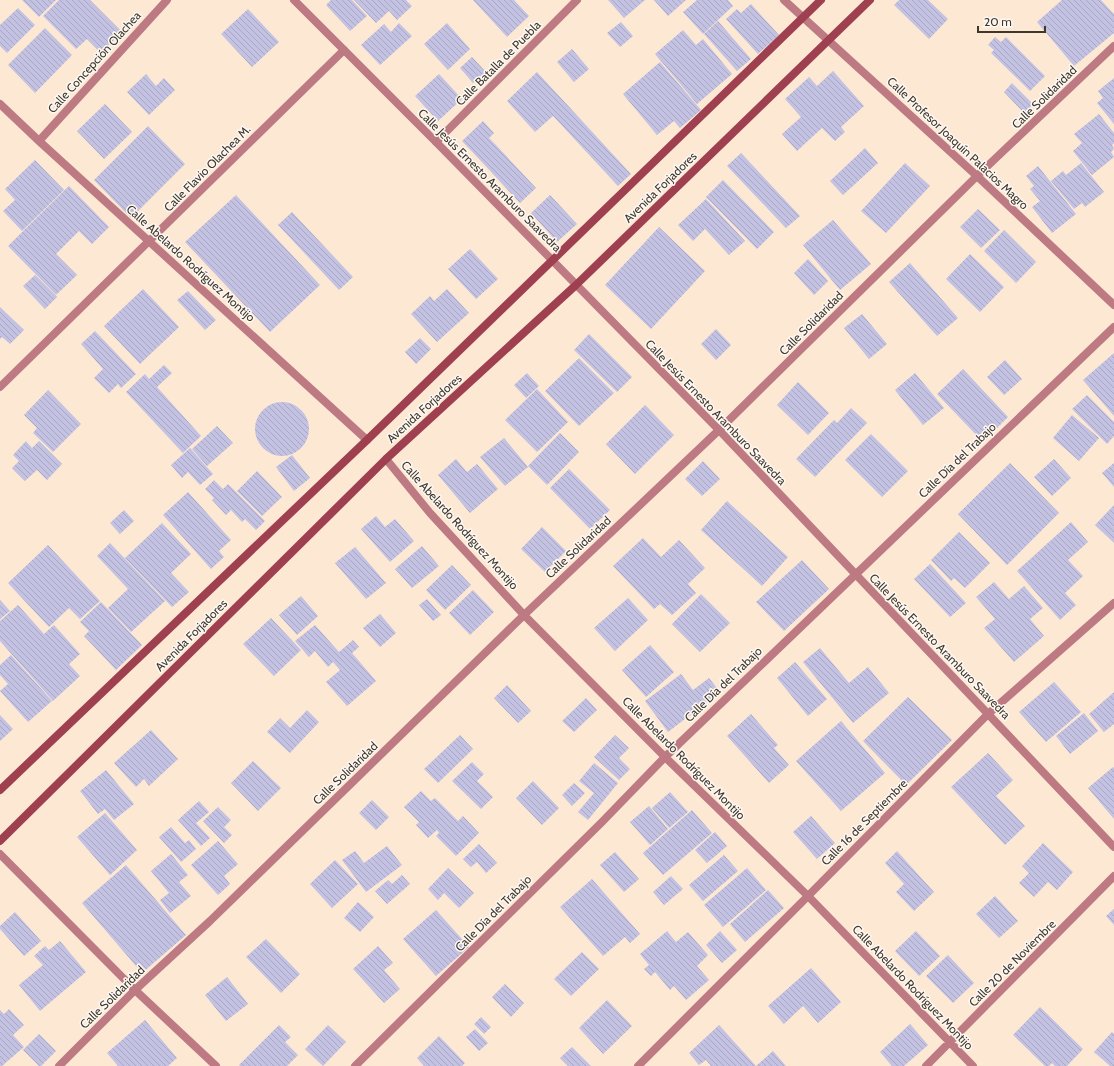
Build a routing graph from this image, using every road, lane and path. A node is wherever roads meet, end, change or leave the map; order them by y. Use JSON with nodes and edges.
{"nodes":[{"id":1,"x":167,"y":0,"type":"edge"},
{"id":2,"x":294,"y":0,"type":"edge"},
{"id":3,"x":577,"y":0,"type":"edge"},
{"id":4,"x":784,"y":0,"type":"edge"},
{"id":5,"x":821,"y":0,"type":"edge"},
{"id":6,"x":870,"y":0,"type":"edge"},
{"id":7,"x":803,"y":18,"type":"junction"},
{"id":8,"x":828,"y":40,"type":"junction"},
{"id":9,"x":1114,"y":46,"type":"edge"},
{"id":10,"x":344,"y":50,"type":"junction"},
{"id":11,"x":0,"y":104,"type":"edge"},
{"id":12,"x":39,"y":141,"type":"junction"},
{"id":13,"x":436,"y":142,"type":"junction"},
{"id":14,"x":977,"y":176,"type":"junction"},
{"id":15,"x":149,"y":242,"type":"junction"},
{"id":16,"x":552,"y":260,"type":"junction"},
{"id":17,"x":576,"y":285,"type":"junction"},
{"id":18,"x":1114,"y":305,"type":"edge"},
{"id":19,"x":1114,"y":327,"type":"edge"},
{"id":20,"x":0,"y":387,"type":"edge"},
{"id":21,"x":719,"y":430,"type":"junction"},
{"id":22,"x":367,"y":440,"type":"junction"},
{"id":23,"x":386,"y":459,"type":"junction"},
{"id":24,"x":856,"y":574,"type":"junction"},
{"id":25,"x":1114,"y":603,"type":"edge"},
{"id":26,"x":524,"y":615,"type":"junction"},
{"id":27,"x":988,"y":714,"type":"junction"},
{"id":28,"x":665,"y":757,"type":"junction"},
{"id":29,"x":0,"y":790,"type":"edge"},
{"id":30,"x":0,"y":841,"type":"edge"},
{"id":31,"x":1114,"y":847,"type":"edge"},
{"id":32,"x":0,"y":854,"type":"edge"},
{"id":33,"x":1114,"y":876,"type":"edge"},
{"id":34,"x":808,"y":896,"type":"junction"},
{"id":35,"x":135,"y":990,"type":"junction"},
{"id":36,"x":951,"y":1042,"type":"junction"},
{"id":37,"x":59,"y":1066,"type":"edge"},
{"id":38,"x":216,"y":1066,"type":"edge"},
{"id":39,"x":355,"y":1066,"type":"edge"},
{"id":40,"x":638,"y":1066,"type":"edge"},
{"id":41,"x":926,"y":1066,"type":"edge"},
{"id":42,"x":973,"y":1066,"type":"edge"}],
"edges":[{"from":1,"to":12,"type":"street","name":"Calle Concepción Olachea"},
{"from":2,"to":10,"type":"street","name":"Calle Jesús Ernesto Aramburo Saavedra"},
{"from":3,"to":13,"type":"street","name":"Calle Batalla de Puebla"},
{"from":4,"to":7,"type":"street","name":"Calle Profesor Joaquín Palacios Magro"},
{"from":5,"to":7,"type":"main road","name":"Avenida Forjadores"},
{"from":6,"to":8,"type":"main road","name":"Avenida Forjadores"},
{"from":7,"to":8,"type":"street","name":"Calle Profesor Joaquín Palacios Magro"},
{"from":7,"to":16,"type":"main road","name":"Avenida Forjadores"},
{"from":8,"to":14,"type":"street","name":"Calle Profesor Joaquín Palacios Magro"},
{"from":8,"to":17,"type":"main road","name":"Avenida Forjadores"},
{"from":9,"to":14,"type":"street","name":"Calle Solidaridad"},
{"from":10,"to":13,"type":"street","name":"Calle Jesús Ernesto Aramburo Saavedra"},
{"from":10,"to":15,"type":"street","name":"Calle Flavio Olachea M."},
{"from":11,"to":12,"type":"street","name":"Calle Abelardo Rodríguez Montijo"},
{"from":12,"to":15,"type":"street","name":"Calle Abelardo Rodríguez Montijo"},
{"from":13,"to":16,"type":"street","name":"Calle Jesús Ernesto Aramburo Saavedra"},
{"from":14,"to":18,"type":"street","name":"Calle Profesor Joaquín Palacios Magro"},
{"from":14,"to":21,"type":"street","name":"Calle Solidaridad"},
{"from":15,"to":20,"type":"street","name":"Calle Flavio Olachea M."},
{"from":15,"to":22,"type":"street","name":"Calle Abelardo Rodríguez Montijo"},
{"from":16,"to":17,"type":"street","name":"Calle Jesús Ernesto Aramburo Saavedra"},
{"from":16,"to":22,"type":"main road","name":"Avenida Forjadores"},
{"from":17,"to":21,"type":"street","name":"Calle Jesús Ernesto Aramburo Saavedra"},
{"from":17,"to":23,"type":"main road","name":"Avenida Forjadores"},
{"from":19,"to":24,"type":"street","name":"Calle Día del Trabajo"},
{"from":21,"to":24,"type":"street","name":"Calle Jesús Ernesto Aramburo Saavedra"},
{"from":21,"to":26,"type":"street","name":"Calle Solidaridad"},
{"from":22,"to":29,"type":"main road","name":"Avenida Forjadores"},
{"from":23,"to":26,"type":"street","name":"Calle Abelardo Rodríguez Montijo"},
{"from":23,"to":30,"type":"main road","name":"Avenida Forjadores"},
{"from":24,"to":27,"type":"street","name":"Calle Jesús Ernesto Aramburo Saavedra"},
{"from":24,"to":28,"type":"street","name":"Calle Día del Trabajo"},
{"from":25,"to":27,"type":"street","name":"Calle 16 de Septiembre"},
{"from":26,"to":28,"type":"street","name":"Calle Abelardo Rodríguez Montijo"},
{"from":26,"to":35,"type":"street","name":"Calle Solidaridad"},
{"from":27,"to":31,"type":"street","name":"Calle Jesús Ernesto Aramburo Saavedra"},
{"from":27,"to":34,"type":"street","name":"Calle 16 de Septiembre"},
{"from":28,"to":34,"type":"street","name":"Calle Abelardo Rodríguez Montijo"},
{"from":28,"to":39,"type":"street","name":"Calle Día del Trabajo"},
{"from":32,"to":35,"type":"street"},
{"from":33,"to":36,"type":"street","name":"Calle 20 de Noviembre"},
{"from":34,"to":36,"type":"street","name":"Calle Abelardo Rodríguez Montijo"},
{"from":34,"to":40,"type":"street","name":"Calle 16 de Septiembre"},
{"from":35,"to":37,"type":"street","name":"Calle Solidaridad"},
{"from":35,"to":38,"type":"street"},
{"from":36,"to":41,"type":"street","name":"Calle 20 de Noviembre"},
{"from":36,"to":42,"type":"street","name":"Calle Abelardo Rodríguez Montijo"}]}
